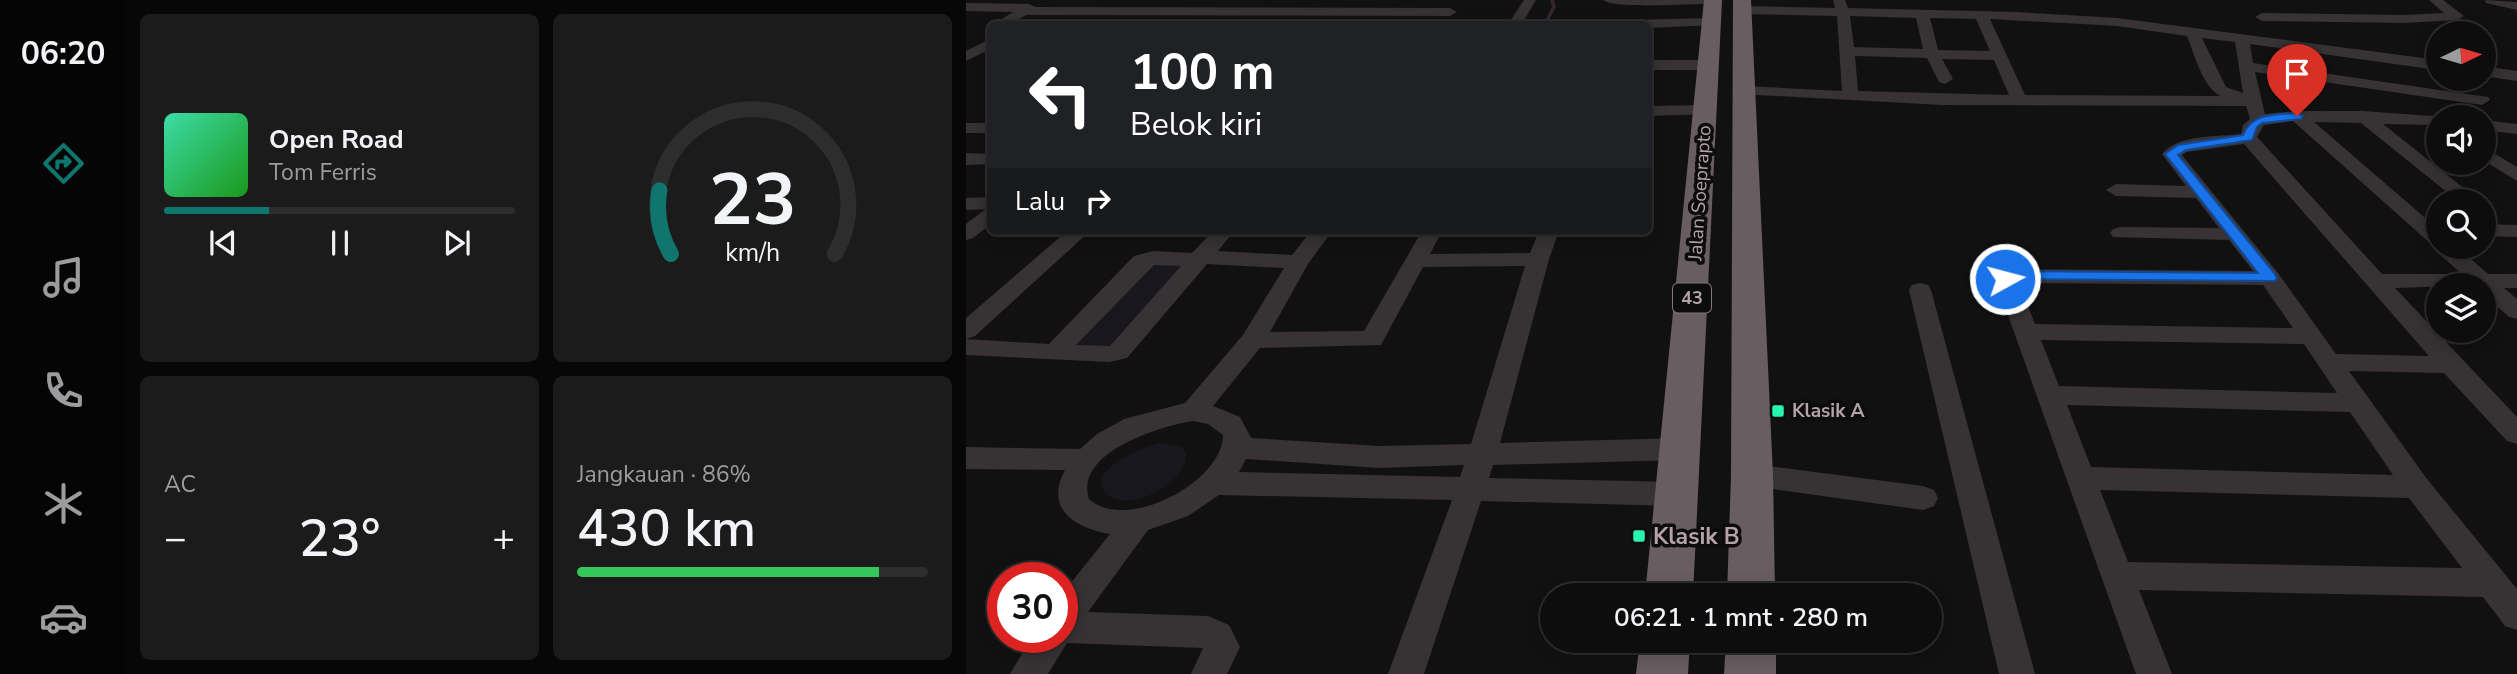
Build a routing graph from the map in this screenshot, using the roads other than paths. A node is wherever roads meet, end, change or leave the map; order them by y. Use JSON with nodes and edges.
{"nodes":[{"id":1,"x":1064,"y":0,"type":"edge"},
{"id":2,"x":1338,"y":0,"type":"edge"},
{"id":3,"x":1428,"y":0,"type":"edge"},
{"id":4,"x":1530,"y":0,"type":"edge"},
{"id":5,"x":1609,"y":0,"type":"edge"},
{"id":6,"x":1638,"y":0,"type":"edge"},
{"id":7,"x":2281,"y":0,"type":"edge"},
{"id":8,"x":2435,"y":0,"type":"edge"},
{"id":9,"x":2491,"y":0,"type":"edge"},
{"id":10,"x":1011,"y":3,"type":"edge"},
{"id":11,"x":2313,"y":4,"type":"dead end"},
{"id":12,"x":1841,"y":6,"type":"edge"},
{"id":13,"x":2517,"y":6,"type":"edge"},
{"id":14,"x":966,"y":7,"type":"edge"},
{"id":15,"x":1045,"y":10,"type":"junction"},
{"id":16,"x":1026,"y":11,"type":"junction"},
{"id":17,"x":1325,"y":11,"type":"junction"},
{"id":18,"x":1418,"y":11,"type":"junction"},
{"id":19,"x":1450,"y":12,"type":"dead end"},
{"id":20,"x":1922,"y":14,"type":"junction"},
{"id":21,"x":1981,"y":15,"type":"junction"},
{"id":22,"x":2262,"y":17,"type":"junction"},
{"id":23,"x":2294,"y":17,"type":"junction"},
{"id":24,"x":1007,"y":21,"type":"edge"},
{"id":25,"x":1026,"y":21,"type":"edge"},
{"id":26,"x":1314,"y":21,"type":"edge"},
{"id":27,"x":1410,"y":21,"type":"edge"},
{"id":28,"x":1517,"y":21,"type":"edge"},
{"id":29,"x":1652,"y":24,"type":"edge"},
{"id":30,"x":1718,"y":26,"type":"edge"},
{"id":31,"x":987,"y":32,"type":"edge"},
{"id":32,"x":2192,"y":32,"type":"junction"},
{"id":33,"x":1652,"y":37,"type":"edge"},
{"id":34,"x":2242,"y":40,"type":"junction"},
{"id":35,"x":966,"y":44,"type":"edge"},
{"id":36,"x":987,"y":45,"type":"edge"},
{"id":37,"x":1847,"y":51,"type":"junction"},
{"id":38,"x":1932,"y":54,"type":"junction"},
{"id":39,"x":1999,"y":56,"type":"junction"},
{"id":40,"x":966,"y":57,"type":"edge"},
{"id":41,"x":1652,"y":63,"type":"edge"},
{"id":42,"x":2426,"y":63,"type":"edge"},
{"id":43,"x":2245,"y":66,"type":"junction"},
{"id":44,"x":1652,"y":71,"type":"edge"},
{"id":45,"x":2496,"y":73,"type":"edge"},
{"id":46,"x":2517,"y":76,"type":"edge"},
{"id":47,"x":1945,"y":79,"type":"dead end"},
{"id":48,"x":1745,"y":91,"type":"junction"},
{"id":49,"x":1851,"y":97,"type":"junction"},
{"id":50,"x":2019,"y":99,"type":"junction"},
{"id":51,"x":2483,"y":100,"type":"dead end"},
{"id":52,"x":1652,"y":111,"type":"edge"},
{"id":53,"x":1706,"y":116,"type":"junction"},
{"id":54,"x":2297,"y":116,"type":"junction"},
{"id":55,"x":2363,"y":116,"type":"junction"},
{"id":56,"x":2426,"y":119,"type":"edge"},
{"id":57,"x":2253,"y":120,"type":"junction"},
{"id":58,"x":1652,"y":121,"type":"edge"},
{"id":59,"x":2496,"y":127,"type":"edge"},
{"id":60,"x":966,"y":128,"type":"edge"},
{"id":61,"x":987,"y":128,"type":"edge"},
{"id":62,"x":2517,"y":129,"type":"edge"},
{"id":63,"x":966,"y":159,"type":"edge"},
{"id":64,"x":987,"y":159,"type":"edge"},
{"id":65,"x":2496,"y":161,"type":"edge"},
{"id":66,"x":2517,"y":175,"type":"edge"},
{"id":67,"x":2455,"y":189,"type":"edge"},
{"id":68,"x":2116,"y":190,"type":"dead end"},
{"id":69,"x":2201,"y":192,"type":"junction"},
{"id":70,"x":987,"y":203,"type":"edge"},
{"id":71,"x":966,"y":204,"type":"edge"},
{"id":72,"x":987,"y":217,"type":"edge"},
{"id":73,"x":2496,"y":220,"type":"edge"},
{"id":74,"x":2426,"y":226,"type":"edge"},
{"id":75,"x":2513,"y":231,"type":"edge"},
{"id":76,"x":2120,"y":233,"type":"dead end"},
{"id":77,"x":966,"y":234,"type":"edge"},
{"id":78,"x":2233,"y":234,"type":"junction"},
{"id":79,"x":1075,"y":235,"type":"edge"},
{"id":80,"x":1220,"y":235,"type":"edge"},
{"id":81,"x":1319,"y":235,"type":"edge"},
{"id":82,"x":1430,"y":235,"type":"edge"},
{"id":83,"x":1547,"y":235,"type":"edge"},
{"id":84,"x":1199,"y":258,"type":"junction"},
{"id":85,"x":1538,"y":259,"type":"junction"},
{"id":86,"x":2459,"y":259,"type":"edge"},
{"id":87,"x":1416,"y":261,"type":"junction"},
{"id":88,"x":1298,"y":262,"type":"junction"},
{"id":89,"x":2475,"y":273,"type":"edge"},
{"id":90,"x":2270,"y":278,"type":"junction"},
{"id":91,"x":2378,"y":281,"type":"junction"},
{"id":92,"x":2426,"y":281,"type":"edge"},
{"id":93,"x":2496,"y":281,"type":"edge"},
{"id":94,"x":2517,"y":281,"type":"edge"},
{"id":95,"x":1920,"y":290,"type":"dead end"},
{"id":96,"x":2496,"y":292,"type":"edge"},
{"id":97,"x":2517,"y":312,"type":"edge"},
{"id":98,"x":966,"y":331,"type":"edge"},
{"id":99,"x":2025,"y":331,"type":"junction"},
{"id":100,"x":2309,"y":336,"type":"junction"},
{"id":101,"x":1253,"y":340,"type":"junction"},
{"id":102,"x":966,"y":347,"type":"edge"},
{"id":103,"x":1055,"y":353,"type":"junction"},
{"id":104,"x":2330,"y":362,"type":"junction"},
{"id":105,"x":2451,"y":365,"type":"junction"},
{"id":106,"x":2048,"y":395,"type":"junction"},
{"id":107,"x":2356,"y":403,"type":"junction"},
{"id":108,"x":1193,"y":411,"type":"junction"},
{"id":109,"x":2517,"y":434,"type":"edge"},
{"id":110,"x":1237,"y":448,"type":"junction"},
{"id":111,"x":1680,"y":449,"type":"junction"},
{"id":112,"x":1482,"y":456,"type":"junction"},
{"id":113,"x":966,"y":458,"type":"edge"},
{"id":114,"x":1086,"y":460,"type":"junction"},
{"id":115,"x":1752,"y":475,"type":"junction"},
{"id":116,"x":2081,"y":478,"type":"junction"},
{"id":117,"x":1214,"y":484,"type":"junction"},
{"id":118,"x":2417,"y":486,"type":"junction"},
{"id":119,"x":1471,"y":489,"type":"junction"},
{"id":120,"x":1677,"y":494,"type":"junction"},
{"id":121,"x":1923,"y":498,"type":"dead end"},
{"id":122,"x":1138,"y":521,"type":"junction"},
{"id":123,"x":2116,"y":576,"type":"junction"},
{"id":124,"x":1670,"y":583,"type":"edge"},
{"id":125,"x":1751,"y":583,"type":"edge"},
{"id":126,"x":2492,"y":583,"type":"junction"},
{"id":127,"x":1078,"y":600,"type":"edge"},
{"id":128,"x":2517,"y":615,"type":"edge"},
{"id":129,"x":1078,"y":628,"type":"edge"},
{"id":130,"x":1042,"y":653,"type":"edge"},
{"id":131,"x":1664,"y":653,"type":"edge"},
{"id":132,"x":1751,"y":653,"type":"edge"},
{"id":133,"x":1028,"y":674,"type":"edge"},
{"id":134,"x":1209,"y":674,"type":"edge"},
{"id":135,"x":1406,"y":674,"type":"edge"},
{"id":136,"x":1662,"y":674,"type":"edge"},
{"id":137,"x":1750,"y":674,"type":"edge"},
{"id":138,"x":2017,"y":674,"type":"edge"},
{"id":139,"x":2154,"y":674,"type":"edge"}],
"edges":[{"from":1,"to":15,"type":"street"},
{"from":2,"to":17,"type":"street"},
{"from":3,"to":18,"type":"street"},
{"from":4,"to":28,"type":"street"},
{"from":5,"to":6,"type":"street"},
{"from":6,"to":30,"type":"street"},
{"from":7,"to":22,"type":"street"},
{"from":8,"to":23,"type":"street"},
{"from":9,"to":13,"type":"street"},
{"from":10,"to":14,"type":"street"},
{"from":10,"to":16,"type":"street"},
{"from":11,"to":23,"type":"street"},
{"from":12,"to":20,"type":"street"},
{"from":12,"to":30,"type":"street"},
{"from":12,"to":37,"type":"street"},
{"from":15,"to":16,"type":"street"},
{"from":15,"to":17,"type":"street"},
{"from":15,"to":25,"type":"street"},
{"from":16,"to":24,"type":"street"},
{"from":17,"to":18,"type":"street"},
{"from":17,"to":26,"type":"street"},
{"from":18,"to":19,"type":"street"},
{"from":18,"to":27,"type":"street"},
{"from":20,"to":21,"type":"street"},
{"from":20,"to":38,"type":"street"},
{"from":21,"to":32,"type":"street"},
{"from":21,"to":39,"type":"street"},
{"from":22,"to":23,"type":"street"},
{"from":22,"to":34,"type":"street"},
{"from":29,"to":30,"type":"street"},
{"from":30,"to":33,"type":"street"},
{"from":30,"to":41,"type":"street"},
{"from":30,"to":44,"type":"street"},
{"from":30,"to":48,"type":"highway"},
{"from":30,"to":53,"type":"highway","name":"Jalan Soeprapto","number":"43"},
{"from":31,"to":35,"type":"street"},
{"from":32,"to":34,"type":"street"},
{"from":32,"to":57,"type":"street"},
{"from":34,"to":42,"type":"street"},
{"from":34,"to":43,"type":"street"},
{"from":36,"to":40,"type":"street"},
{"from":37,"to":38,"type":"street"},
{"from":37,"to":49,"type":"street"},
{"from":38,"to":39,"type":"street"},
{"from":38,"to":47,"type":"street"},
{"from":39,"to":50,"type":"street"},
{"from":43,"to":51,"type":"street"},
{"from":43,"to":57,"type":"street"},
{"from":45,"to":46,"type":"street"},
{"from":48,"to":49,"type":"street"},
{"from":48,"to":115,"type":"highway"},
{"from":49,"to":50,"type":"street"},
{"from":50,"to":57,"type":"street"},
{"from":52,"to":53,"type":"street"},
{"from":53,"to":58,"type":"street"},
{"from":53,"to":111,"type":"highway","name":"Jalan Soeprapto","number":"43"},
{"from":54,"to":55,"type":"street"},
{"from":54,"to":57,"type":"street"},
{"from":54,"to":74,"type":"street"},
{"from":55,"to":56,"type":"street"},
{"from":55,"to":67,"type":"street"},
{"from":57,"to":69,"type":"street"},
{"from":57,"to":91,"type":"street"},
{"from":59,"to":62,"type":"street"},
{"from":60,"to":61,"type":"street"},
{"from":63,"to":64,"type":"street"},
{"from":65,"to":66,"type":"street"},
{"from":68,"to":69,"type":"street"},
{"from":69,"to":78,"type":"street"},
{"from":70,"to":71,"type":"street"},
{"from":72,"to":77,"type":"street"},
{"from":73,"to":75,"type":"street"},
{"from":76,"to":78,"type":"street"},
{"from":78,"to":90,"type":"street"},
{"from":79,"to":98,"type":"street"},
{"from":80,"to":84,"type":"street"},
{"from":81,"to":88,"type":"street"},
{"from":82,"to":87,"type":"street"},
{"from":83,"to":85,"type":"street"},
{"from":84,"to":88,"type":"street"},
{"from":84,"to":103,"type":"street"},
{"from":84,"to":103,"type":"street"},
{"from":85,"to":87,"type":"street"},
{"from":85,"to":112,"type":"street"},
{"from":86,"to":89,"type":"street"},
{"from":87,"to":101,"type":"street"},
{"from":88,"to":101,"type":"street"},
{"from":90,"to":99,"type":"street"},
{"from":90,"to":100,"type":"street"},
{"from":91,"to":92,"type":"street"},
{"from":91,"to":105,"type":"street"},
{"from":93,"to":94,"type":"street"},
{"from":95,"to":138,"type":"street"},
{"from":96,"to":97,"type":"street"},
{"from":99,"to":100,"type":"street"},
{"from":99,"to":106,"type":"street"},
{"from":100,"to":104,"type":"street"},
{"from":101,"to":108,"type":"street"},
{"from":102,"to":103,"type":"street"},
{"from":104,"to":105,"type":"street"},
{"from":104,"to":107,"type":"street"},
{"from":105,"to":109,"type":"street"},
{"from":106,"to":107,"type":"street"},
{"from":106,"to":116,"type":"street"},
{"from":107,"to":118,"type":"street"},
{"from":108,"to":110,"type":"street"},
{"from":108,"to":114,"type":"street"},
{"from":110,"to":112,"type":"street"},
{"from":110,"to":117,"type":"street"},
{"from":111,"to":112,"type":"street"},
{"from":111,"to":120,"type":"highway","name":"Jalan Soeprapto","number":"43"},
{"from":112,"to":119,"type":"street"},
{"from":113,"to":114,"type":"street"},
{"from":114,"to":122,"type":"street"},
{"from":115,"to":121,"type":"street"},
{"from":115,"to":125,"type":"highway"},
{"from":116,"to":118,"type":"street"},
{"from":116,"to":123,"type":"street"},
{"from":117,"to":119,"type":"street"},
{"from":117,"to":122,"type":"street"},
{"from":118,"to":126,"type":"street"},
{"from":119,"to":120,"type":"street"},
{"from":119,"to":135,"type":"street"},
{"from":120,"to":124,"type":"highway","name":"Jalan Soeprapto","number":"43"},
{"from":122,"to":127,"type":"street"},
{"from":123,"to":126,"type":"street"},
{"from":123,"to":139,"type":"street"},
{"from":126,"to":128,"type":"street"},
{"from":129,"to":134,"type":"street"},
{"from":130,"to":133,"type":"street"},
{"from":131,"to":136,"type":"highway"},
{"from":132,"to":137,"type":"highway"}]}
